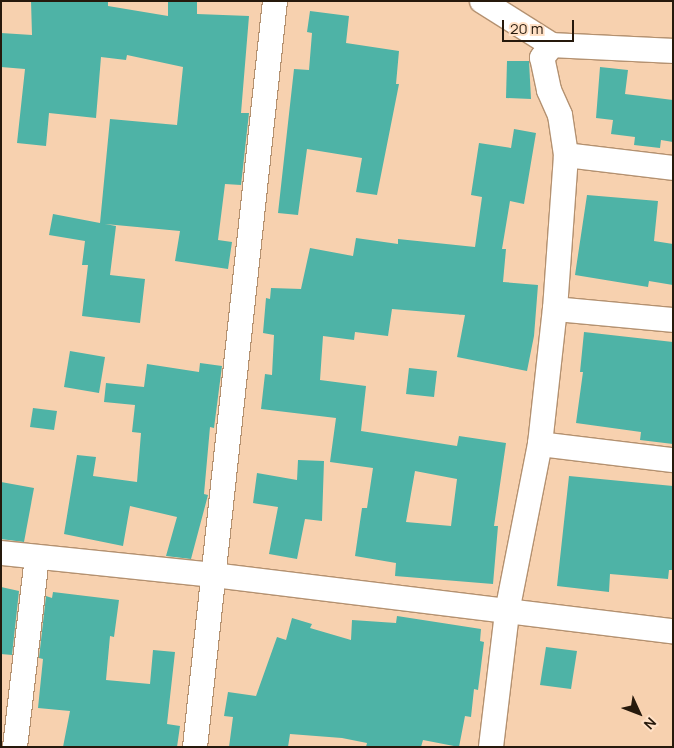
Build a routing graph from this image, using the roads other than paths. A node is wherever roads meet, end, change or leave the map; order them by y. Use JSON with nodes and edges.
{"nodes":[{"id":1,"x":275,"y":1,"type":"edge"},
{"id":2,"x":482,"y":1,"type":"edge"},
{"id":3,"x":552,"y":45,"type":"junction"},
{"id":4,"x":673,"y":51,"type":"edge"},
{"id":5,"x":566,"y":155,"type":"junction"},
{"id":6,"x":673,"y":168,"type":"edge"},
{"id":7,"x":554,"y":309,"type":"junction"},
{"id":8,"x":673,"y":320,"type":"edge"},
{"id":9,"x":540,"y":444,"type":"junction"},
{"id":10,"x":673,"y":460,"type":"edge"},
{"id":11,"x":1,"y":553,"type":"edge"},
{"id":12,"x":37,"y":557,"type":"junction"},
{"id":13,"x":214,"y":575,"type":"junction"},
{"id":14,"x":507,"y":612,"type":"junction"},
{"id":15,"x":673,"y":630,"type":"edge"},
{"id":16,"x":15,"y":747,"type":"edge"},
{"id":17,"x":195,"y":747,"type":"edge"},
{"id":18,"x":491,"y":747,"type":"edge"}],
"edges":[{"from":1,"to":13,"type":"street"},
{"from":2,"to":3,"type":"street"},
{"from":3,"to":4,"type":"street"},
{"from":3,"to":5,"type":"street"},
{"from":5,"to":6,"type":"street"},
{"from":5,"to":7,"type":"street"},
{"from":7,"to":8,"type":"street"},
{"from":7,"to":9,"type":"street"},
{"from":9,"to":10,"type":"street"},
{"from":9,"to":14,"type":"street"},
{"from":11,"to":12,"type":"street"},
{"from":12,"to":13,"type":"street"},
{"from":12,"to":16,"type":"street"},
{"from":13,"to":14,"type":"street"},
{"from":13,"to":17,"type":"street"},
{"from":14,"to":15,"type":"street"},
{"from":14,"to":18,"type":"street"}]}
